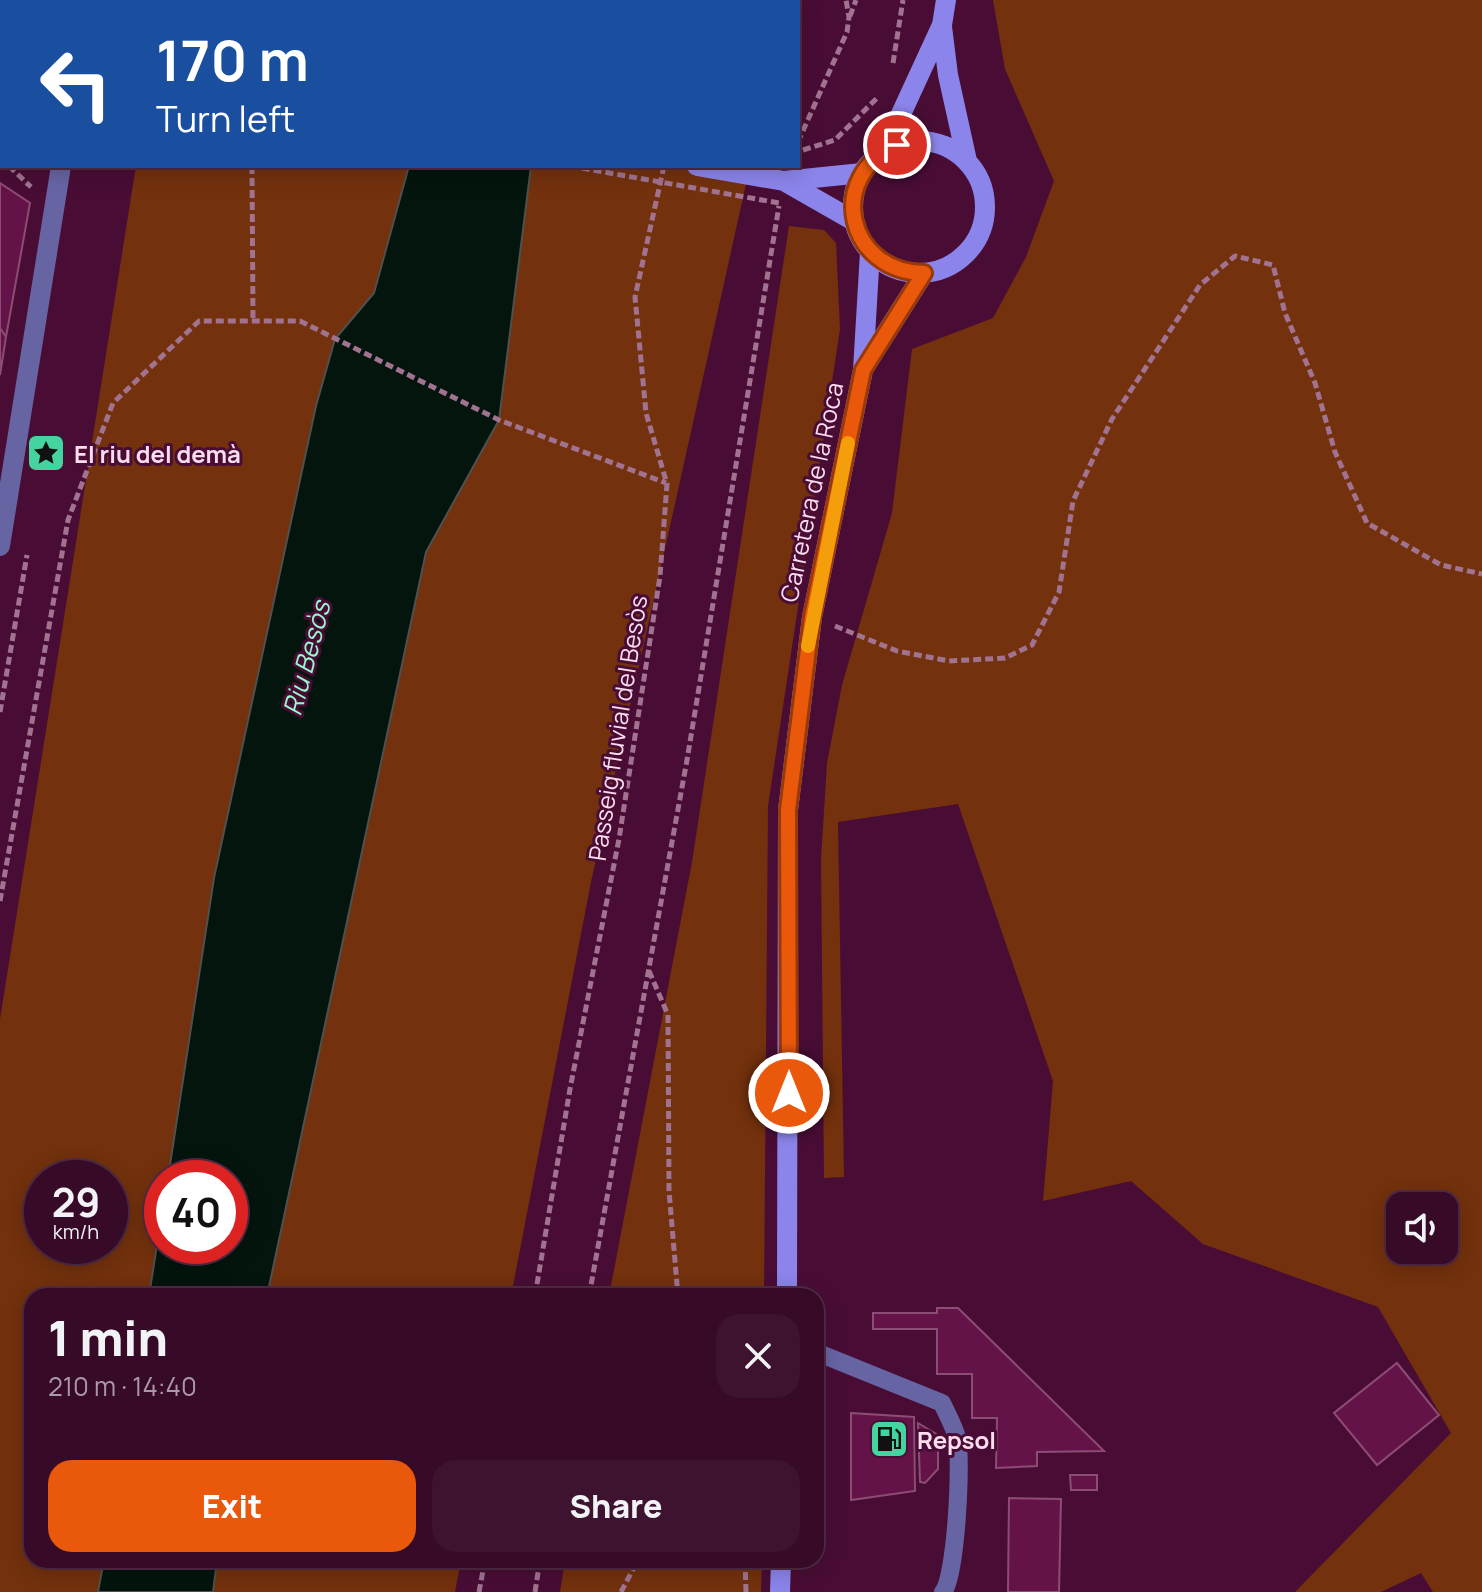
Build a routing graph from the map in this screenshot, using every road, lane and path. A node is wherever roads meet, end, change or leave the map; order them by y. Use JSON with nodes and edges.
{"nodes":[{"id":1,"x":846,"y":0,"type":"edge"},
{"id":2,"x":856,"y":0,"type":"edge"},
{"id":3,"x":903,"y":0,"type":"edge"},
{"id":4,"x":946,"y":0,"type":"edge"},
{"id":5,"x":849,"y":17,"type":"junction"},
{"id":6,"x":942,"y":25,"type":"junction"},
{"id":7,"x":891,"y":67,"type":"dead end"},
{"id":8,"x":882,"y":93,"type":"dead end"},
{"id":9,"x":800,"y":138,"type":"edge"},
{"id":10,"x":800,"y":151,"type":"edge"},
{"id":11,"x":884,"y":151,"type":"junction"},
{"id":12,"x":967,"y":161,"type":"junction"},
{"id":13,"x":12,"y":168,"type":"edge"},
{"id":14,"x":47,"y":168,"type":"edge"},
{"id":15,"x":60,"y":168,"type":"edge"},
{"id":16,"x":252,"y":168,"type":"edge"},
{"id":17,"x":581,"y":168,"type":"edge"},
{"id":18,"x":664,"y":168,"type":"edge"},
{"id":19,"x":709,"y":168,"type":"edge"},
{"id":20,"x":862,"y":173,"type":"junction"},
{"id":21,"x":784,"y":181,"type":"junction"},
{"id":22,"x":48,"y":200,"type":"junction"},
{"id":23,"x":779,"y":203,"type":"dead end"},
{"id":24,"x":778,"y":214,"type":"dead end"},
{"id":25,"x":854,"y":221,"type":"junction"},
{"id":26,"x":870,"y":252,"type":"junction"},
{"id":27,"x":924,"y":273,"type":"junction"},
{"id":28,"x":253,"y":321,"type":"junction"},
{"id":29,"x":863,"y":370,"type":"junction"},
{"id":30,"x":21,"y":421,"type":"junction"},
{"id":31,"x":0,"y":447,"type":"edge"},
{"id":32,"x":667,"y":484,"type":"junction"},
{"id":33,"x":29,"y":542,"type":"dead end"},
{"id":34,"x":0,"y":546,"type":"edge"},
{"id":35,"x":1482,"y":574,"type":"edge"},
{"id":36,"x":812,"y":617,"type":"junction"},
{"id":37,"x":0,"y":712,"type":"edge"},
{"id":38,"x":0,"y":901,"type":"edge"},
{"id":39,"x":648,"y":970,"type":"junction"},
{"id":40,"x":536,"y":1288,"type":"edge"},
{"id":41,"x":590,"y":1288,"type":"edge"},
{"id":42,"x":677,"y":1288,"type":"edge"},
{"id":43,"x":787,"y":1288,"type":"edge"},
{"id":44,"x":824,"y":1355,"type":"edge"},
{"id":45,"x":484,"y":1568,"type":"edge"},
{"id":46,"x":539,"y":1568,"type":"edge"},
{"id":47,"x":634,"y":1568,"type":"edge"},
{"id":48,"x":745,"y":1568,"type":"edge"},
{"id":49,"x":781,"y":1568,"type":"edge"},
{"id":50,"x":479,"y":1592,"type":"edge"},
{"id":51,"x":535,"y":1592,"type":"edge"},
{"id":52,"x":621,"y":1592,"type":"edge"},
{"id":53,"x":746,"y":1592,"type":"edge"},
{"id":54,"x":780,"y":1592,"type":"edge"},
{"id":55,"x":943,"y":1592,"type":"edge"}],
"edges":[{"from":1,"to":5,"type":"path"},
{"from":2,"to":5,"type":"path"},
{"from":3,"to":7,"type":"path"},
{"from":4,"to":6,"type":"street"},
{"from":5,"to":9,"type":"path"},
{"from":6,"to":11,"type":"street"},
{"from":6,"to":12,"type":"street"},
{"from":8,"to":10,"type":"path"},
{"from":11,"to":12,"type":"street"},
{"from":11,"to":20,"type":"street"},
{"from":12,"to":27,"type":"street"},
{"from":13,"to":22,"type":"path"},
{"from":14,"to":22,"type":"street"},
{"from":15,"to":22,"type":"street"},
{"from":16,"to":28,"type":"path"},
{"from":17,"to":23,"type":"path","bridge":true},
{"from":18,"to":32,"type":"path","name":"Passeig fluvial del Besòs"},
{"from":19,"to":21,"type":"street"},
{"from":20,"to":21,"type":"street"},
{"from":20,"to":25,"type":"street"},
{"from":21,"to":25,"type":"street"},
{"from":22,"to":30,"type":"street"},
{"from":24,"to":39,"type":"path"},
{"from":25,"to":26,"type":"street"},
{"from":26,"to":27,"type":"street"},
{"from":26,"to":29,"type":"street","name":"Carretera de la Roca"},
{"from":27,"to":29,"type":"street","name":"Carretera de la Roca"},
{"from":28,"to":32,"type":"path"},
{"from":28,"to":38,"type":"path"},
{"from":29,"to":36,"type":"street","name":"Carretera de la Roca"},
{"from":30,"to":31,"type":"street"},
{"from":30,"to":34,"type":"street"},
{"from":32,"to":40,"type":"path","name":"Passeig fluvial del Besòs"},
{"from":33,"to":37,"type":"path"},
{"from":35,"to":36,"type":"path"},
{"from":36,"to":43,"type":"street","name":"Carretera de la Roca"},
{"from":39,"to":41,"type":"path"},
{"from":39,"to":42,"type":"path"},
{"from":44,"to":55,"type":"lane"},
{"from":45,"to":50,"type":"path"},
{"from":46,"to":51,"type":"path"},
{"from":47,"to":52,"type":"path"},
{"from":48,"to":53,"type":"path"},
{"from":49,"to":54,"type":"street"}]}
